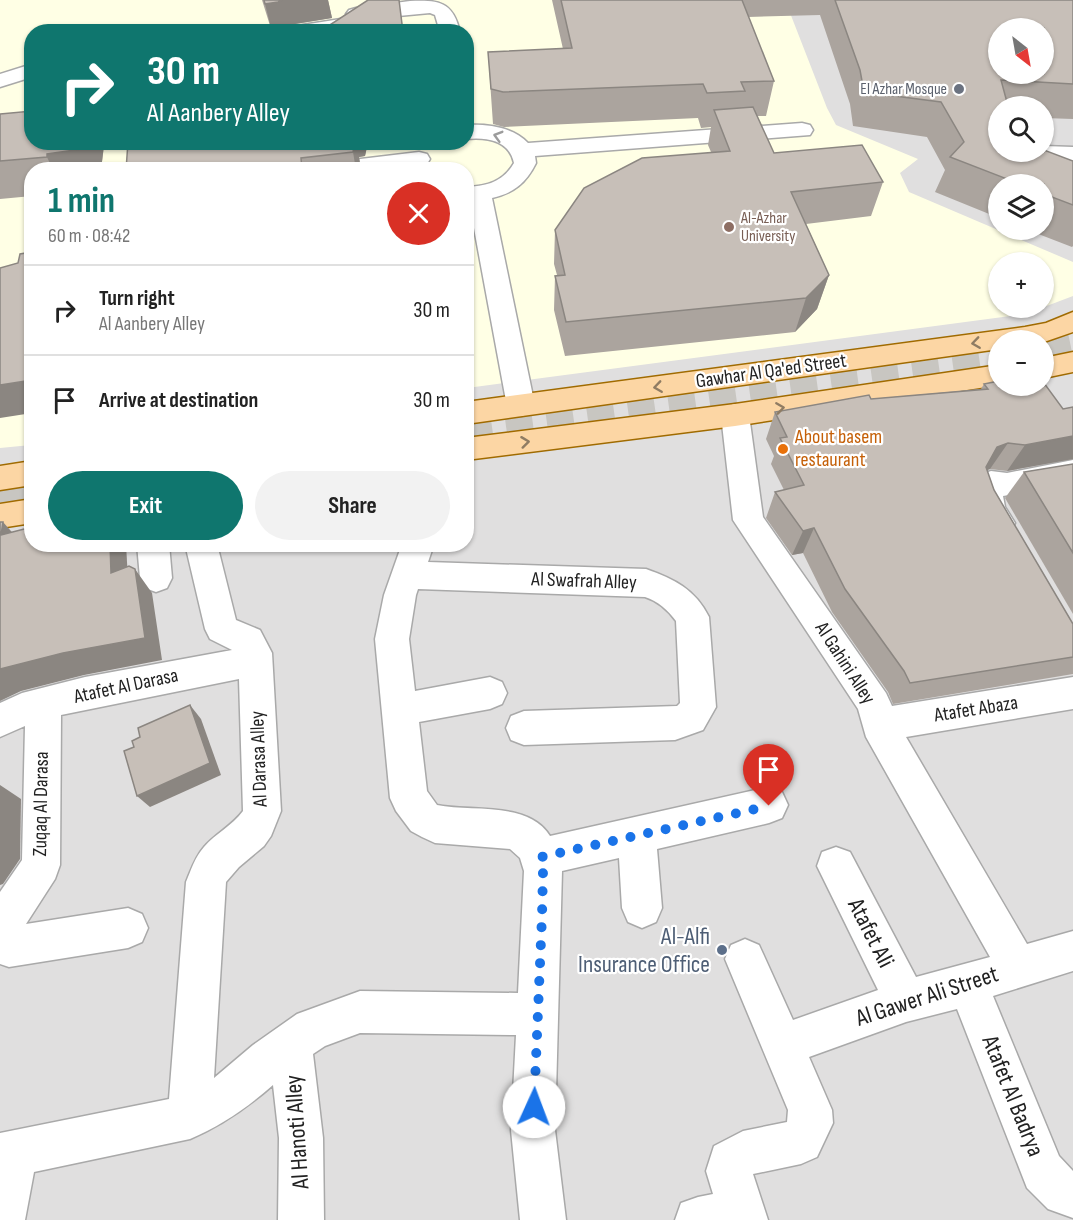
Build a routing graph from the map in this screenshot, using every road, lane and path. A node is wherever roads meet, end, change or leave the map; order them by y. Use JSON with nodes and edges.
{"nodes":[{"id":1,"x":349,"y":17,"type":"edge"},
{"id":2,"x":324,"y":24,"type":"edge"},
{"id":3,"x":447,"y":24,"type":"edge"},
{"id":4,"x":24,"y":72,"type":"edge"},
{"id":5,"x":0,"y":81,"type":"edge"},
{"id":6,"x":474,"y":126,"type":"edge"},
{"id":7,"x":802,"y":130,"type":"dead end"},
{"id":8,"x":521,"y":150,"type":"junction"},
{"id":9,"x":1054,"y":153,"type":"edge"},
{"id":10,"x":1073,"y":154,"type":"edge"},
{"id":11,"x":424,"y":157,"type":"edge"},
{"id":12,"x":387,"y":162,"type":"edge"},
{"id":13,"x":474,"y":194,"type":"edge"},
{"id":14,"x":474,"y":198,"type":"edge"},
{"id":15,"x":1073,"y":321,"type":"edge"},
{"id":16,"x":1073,"y":362,"type":"edge"},
{"id":17,"x":1054,"y":376,"type":"edge"},
{"id":18,"x":988,"y":377,"type":"edge"},
{"id":19,"x":521,"y":406,"type":"junction"},
{"id":20,"x":474,"y":412,"type":"edge"},
{"id":21,"x":735,"y":415,"type":"junction"},
{"id":22,"x":474,"y":448,"type":"edge"},
{"id":23,"x":1073,"y":472,"type":"edge"},
{"id":24,"x":24,"y":474,"type":"edge"},
{"id":25,"x":0,"y":478,"type":"edge"},
{"id":26,"x":24,"y":512,"type":"edge"},
{"id":27,"x":0,"y":516,"type":"edge"},
{"id":28,"x":1013,"y":546,"type":"edge"},
{"id":29,"x":154,"y":552,"type":"edge"},
{"id":30,"x":203,"y":552,"type":"edge"},
{"id":31,"x":413,"y":560,"type":"edge"},
{"id":32,"x":156,"y":578,"type":"dead end"},
{"id":33,"x":255,"y":661,"type":"junction"},
{"id":34,"x":490,"y":693,"type":"dead end"},
{"id":35,"x":1073,"y":693,"type":"edge"},
{"id":36,"x":44,"y":705,"type":"junction"},
{"id":37,"x":398,"y":710,"type":"junction"},
{"id":38,"x":0,"y":722,"type":"edge"},
{"id":39,"x":879,"y":725,"type":"junction"},
{"id":40,"x":524,"y":728,"type":"dead end"},
{"id":41,"x":769,"y":806,"type":"dead end"},
{"id":42,"x":637,"y":836,"type":"junction"},
{"id":43,"x":541,"y":857,"type":"junction"},
{"id":44,"x":837,"y":866,"type":"dead end"},
{"id":45,"x":642,"y":908,"type":"dead end"},
{"id":46,"x":128,"y":928,"type":"dead end"},
{"id":47,"x":0,"y":938,"type":"edge"},
{"id":48,"x":1073,"y":951,"type":"edge"},
{"id":49,"x":745,"y":959,"type":"dead end"},
{"id":50,"x":1018,"y":967,"type":"junction"},
{"id":51,"x":968,"y":985,"type":"junction"},
{"id":52,"x":906,"y":1000,"type":"junction"},
{"id":53,"x":537,"y":1014,"type":"junction"},
{"id":54,"x":290,"y":1045,"type":"junction"},
{"id":55,"x":782,"y":1045,"type":"junction"},
{"id":56,"x":190,"y":1116,"type":"junction"},
{"id":57,"x":8,"y":1155,"type":"edge"},
{"id":58,"x":1073,"y":1195,"type":"edge"},
{"id":59,"x":744,"y":1216,"type":"edge"},
{"id":60,"x":2,"y":1220,"type":"edge"},
{"id":61,"x":301,"y":1220,"type":"edge"},
{"id":62,"x":543,"y":1220,"type":"edge"},
{"id":63,"x":698,"y":1220,"type":"edge"}],
"edges":[{"from":1,"to":2,"type":"street"},
{"from":1,"to":3,"type":"street"},
{"from":4,"to":5,"type":"street"},
{"from":8,"to":6,"type":"street","one_way":true},
{"from":7,"to":8,"type":"street"},
{"from":8,"to":13,"type":"street"},
{"from":9,"to":10,"type":"street"},
{"from":11,"to":12,"type":"street"},
{"from":14,"to":19,"type":"street"},
{"from":15,"to":19,"type":"main road","name":"Gawhar Al Qa'ed Street","one_way":true},
{"from":16,"to":17,"type":"main road"},
{"from":21,"to":18,"type":"main road","name":"Gawhar Al Qa'ed Street","one_way":true},
{"from":19,"to":20,"type":"main road","name":"Gawhar Al Qa'ed Street"},
{"from":22,"to":21,"type":"main road","name":"Gawhar Al Qa'ed Street","one_way":true},
{"from":21,"to":39,"type":"street","name":"Al Gahini Alley"},
{"from":23,"to":28,"type":"street"},
{"from":24,"to":25,"type":"main road"},
{"from":26,"to":27,"type":"main road"},
{"from":29,"to":32,"type":"street"},
{"from":30,"to":33,"type":"street","name":"Al Darasa Alley"},
{"from":31,"to":37,"type":"street"},
{"from":31,"to":40,"type":"street","name":"Al Swafrah Alley"},
{"from":33,"to":36,"type":"street","name":"Atafet Al Darasa"},
{"from":33,"to":56,"type":"street","name":"Al Darasa Alley"},
{"from":34,"to":37,"type":"street"},
{"from":35,"to":39,"type":"street","name":"Atafet Abaza"},
{"from":36,"to":38,"type":"street","name":"Atafet Al Darasa"},
{"from":36,"to":47,"type":"street","name":"Zuqaq Al Darasa"},
{"from":37,"to":43,"type":"street"},
{"from":39,"to":50,"type":"street","name":"Al Gahini Alley"},
{"from":41,"to":42,"type":"street"},
{"from":42,"to":43,"type":"street"},
{"from":42,"to":45,"type":"street"},
{"from":43,"to":53,"type":"street"},
{"from":44,"to":52,"type":"street","name":"Atafet Ali"},
{"from":46,"to":47,"type":"street","name":"Zuqaq Al Darasa"},
{"from":48,"to":50,"type":"street","name":"Al Gawer Ali Street"},
{"from":49,"to":55,"type":"street"},
{"from":50,"to":51,"type":"street","name":"Al Gawer Ali Street"},
{"from":51,"to":52,"type":"street","name":"Al Gawer Ali Street"},
{"from":51,"to":58,"type":"street","name":"Atafet Al Badrya"},
{"from":52,"to":55,"type":"street","name":"Al Gawer Ali Street"},
{"from":53,"to":54,"type":"street"},
{"from":53,"to":62,"type":"street"},
{"from":54,"to":56,"type":"street"},
{"from":54,"to":61,"type":"street","name":"Al Hanoti Alley"},
{"from":55,"to":59,"type":"street"},
{"from":56,"to":57,"type":"street"},
{"from":57,"to":60,"type":"street"},
{"from":59,"to":63,"type":"street"}]}
